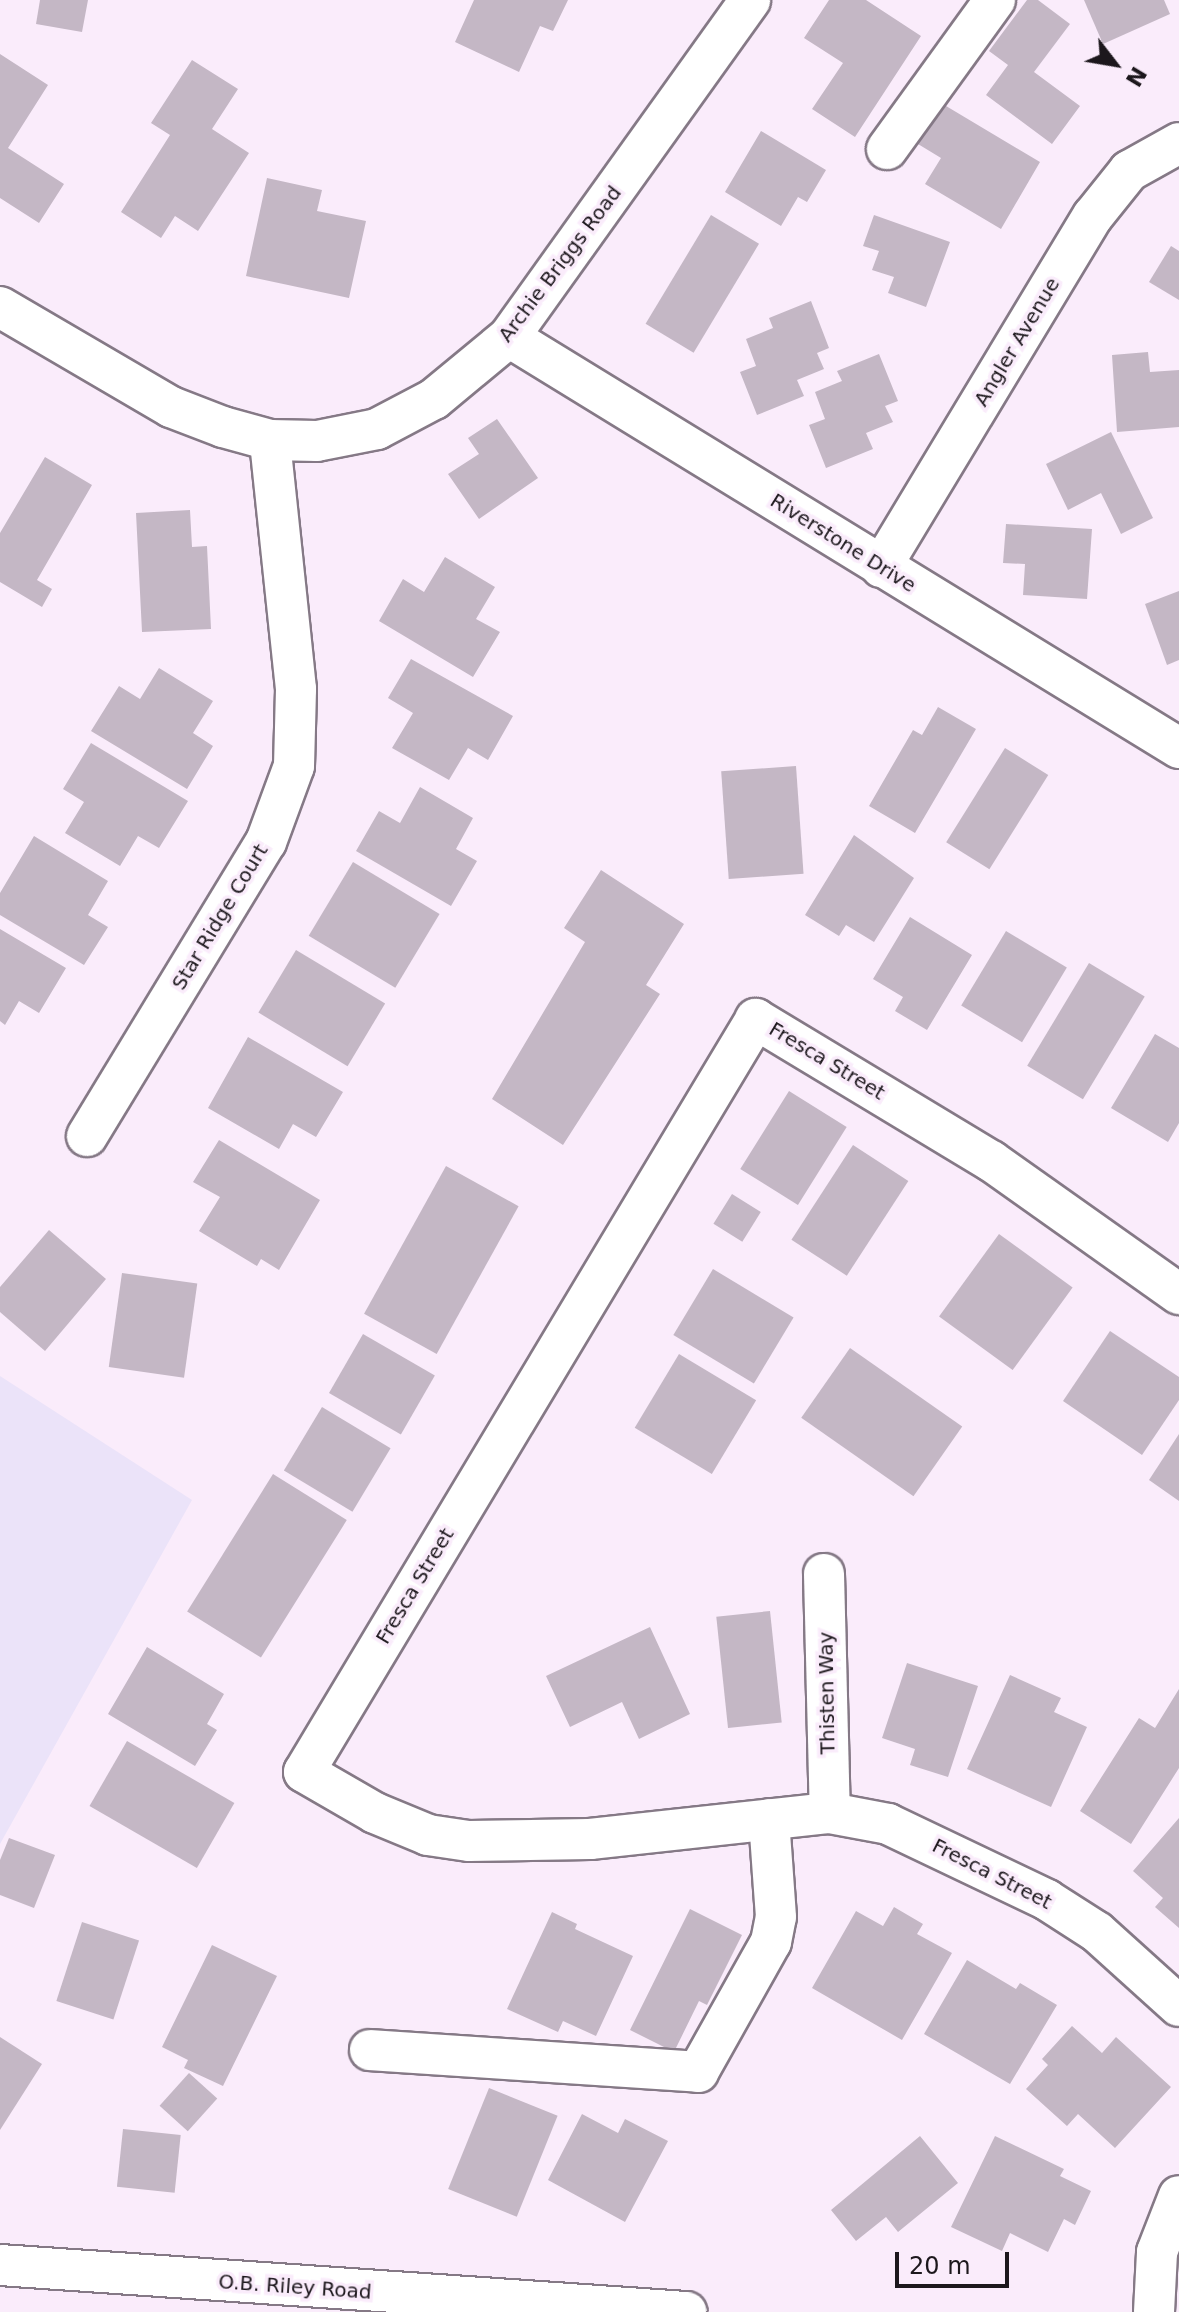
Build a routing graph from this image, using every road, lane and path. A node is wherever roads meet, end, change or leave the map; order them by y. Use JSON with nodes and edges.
{"nodes":[{"id":1,"x":995,"y":0,"type":"edge"},
{"id":2,"x":742,"y":3,"type":"edge"},
{"id":3,"x":1179,"y":143,"type":"edge"},
{"id":4,"x":887,"y":149,"type":"dead end"},
{"id":5,"x":0,"y":307,"type":"edge"},
{"id":6,"x":509,"y":337,"type":"junction"},
{"id":7,"x":270,"y":440,"type":"junction"},
{"id":8,"x":881,"y":567,"type":"junction"},
{"id":9,"x":1179,"y":748,"type":"edge"},
{"id":10,"x":87,"y":1136,"type":"dead end"},
{"id":11,"x":1177,"y":1289,"type":"edge"},
{"id":12,"x":824,"y":1574,"type":"dead end"},
{"id":13,"x":830,"y":1813,"type":"junction"},
{"id":14,"x":769,"y":1819,"type":"junction"},
{"id":15,"x":1179,"y":2006,"type":"edge"},
{"id":16,"x":370,"y":2050,"type":"dead end"},
{"id":17,"x":1179,"y":2196,"type":"edge"},
{"id":18,"x":0,"y":2265,"type":"edge"},
{"id":19,"x":686,"y":2312,"type":"edge"},
{"id":20,"x":1154,"y":2312,"type":"edge"}],
"edges":[{"from":1,"to":4,"type":"street"},
{"from":2,"to":6,"type":"street","name":"Archie Briggs Road"},
{"from":3,"to":8,"type":"street","name":"Angler Avenue"},
{"from":5,"to":7,"type":"street","name":"Archie Briggs Road"},
{"from":6,"to":7,"type":"street","name":"Archie Briggs Road"},
{"from":6,"to":8,"type":"street","name":"Riverstone Drive"},
{"from":7,"to":10,"type":"street","name":"Star Ridge Court"},
{"from":8,"to":9,"type":"street","name":"Riverstone Drive"},
{"from":11,"to":14,"type":"street","name":"Fresca Street"},
{"from":12,"to":13,"type":"street","name":"Thisten Way"},
{"from":13,"to":14,"type":"street","name":"Fresca Street"},
{"from":13,"to":15,"type":"street","name":"Fresca Street"},
{"from":14,"to":16,"type":"street"},
{"from":17,"to":20,"type":"street"},
{"from":18,"to":19,"type":"street","name":"O.B. Riley Road"}]}
